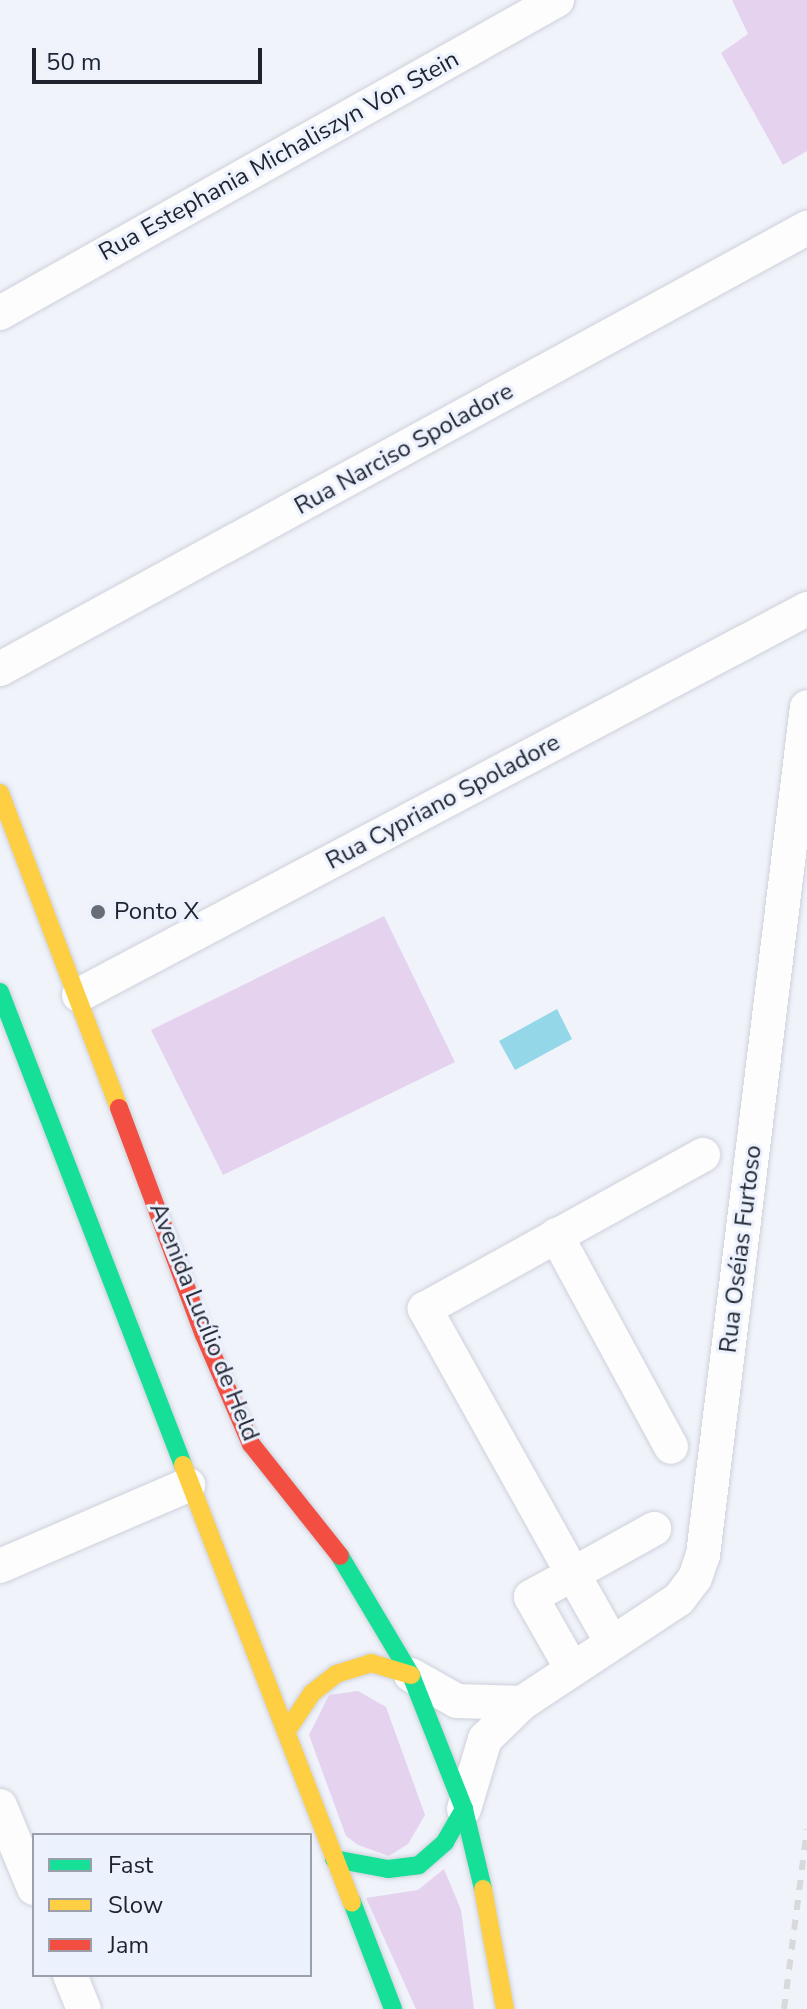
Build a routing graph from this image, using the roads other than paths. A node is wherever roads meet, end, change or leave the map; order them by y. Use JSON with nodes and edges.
{"nodes":[{"id":1,"x":557,"y":0,"type":"edge"},
{"id":2,"x":807,"y":228,"type":"edge"},
{"id":3,"x":0,"y":313,"type":"edge"},
{"id":4,"x":807,"y":609,"type":"edge"},
{"id":5,"x":0,"y":669,"type":"edge"},
{"id":6,"x":807,"y":707,"type":"edge"},
{"id":7,"x":0,"y":793,"type":"edge"},
{"id":8,"x":9,"y":839,"type":"edge"},
{"id":9,"x":0,"y":992,"type":"edge"},
{"id":10,"x":79,"y":995,"type":"junction"},
{"id":11,"x":703,"y":1155,"type":"dead end"},
{"id":12,"x":556,"y":1235,"type":"junction"},
{"id":13,"x":671,"y":1447,"type":"dead end"},
{"id":14,"x":188,"y":1485,"type":"junction"},
{"id":15,"x":654,"y":1529,"type":"dead end"},
{"id":16,"x":0,"y":1566,"type":"edge"},
{"id":17,"x":573,"y":1574,"type":"junction"},
{"id":18,"x":612,"y":1643,"type":"junction"},
{"id":19,"x":572,"y":1669,"type":"junction"},
{"id":20,"x":411,"y":1675,"type":"junction"},
{"id":21,"x":522,"y":1703,"type":"junction"},
{"id":22,"x":286,"y":1732,"type":"junction"},
{"id":23,"x":0,"y":1806,"type":"edge"},
{"id":24,"x":464,"y":1809,"type":"junction"},
{"id":25,"x":334,"y":1859,"type":"junction"},
{"id":26,"x":32,"y":1883,"type":"edge"},
{"id":27,"x":71,"y":1977,"type":"edge"},
{"id":28,"x":84,"y":2009,"type":"edge"},
{"id":29,"x":393,"y":2009,"type":"edge"},
{"id":30,"x":505,"y":2009,"type":"edge"}],
"edges":[{"from":1,"to":3,"type":"street","name":"Rua Estephania Michaliszyn Von Stein"},
{"from":2,"to":5,"type":"street","name":"Rua Narciso Spoladore"},
{"from":4,"to":10,"type":"street","name":"Rua Cypriano Spoladore"},
{"from":6,"to":18,"type":"street","name":"Rua Oséias Furtoso"},
{"from":7,"to":8,"type":"main road","name":"Avenida Lucílio de Held"},
{"from":8,"to":10,"type":"main road","name":"Avenida Lucílio de Held"},
{"from":9,"to":14,"type":"main road"},
{"from":10,"to":20,"type":"main road","name":"Avenida Lucílio de Held"},
{"from":11,"to":12,"type":"street"},
{"from":12,"to":13,"type":"street"},
{"from":12,"to":17,"type":"street"},
{"from":14,"to":16,"type":"street"},
{"from":14,"to":22,"type":"main road"},
{"from":15,"to":17,"type":"street"},
{"from":17,"to":18,"type":"street"},
{"from":17,"to":19,"type":"street"},
{"from":18,"to":19,"type":"street","name":"Rua Oséias Furtoso"},
{"from":19,"to":21,"type":"street","name":"Rua Oséias Furtoso"},
{"from":20,"to":21,"type":"street"},
{"from":20,"to":22,"type":"main road"},
{"from":20,"to":24,"type":"main road","name":"Avenida Lucílio de Held"},
{"from":21,"to":24,"type":"street","name":"Rua Oséias Furtoso"},
{"from":22,"to":25,"type":"main road"},
{"from":23,"to":26,"type":"street"},
{"from":24,"to":25,"type":"main road"},
{"from":24,"to":30,"type":"main road","name":"Avenida Lucílio de Held"},
{"from":25,"to":29,"type":"main road"},
{"from":27,"to":28,"type":"street"}]}
